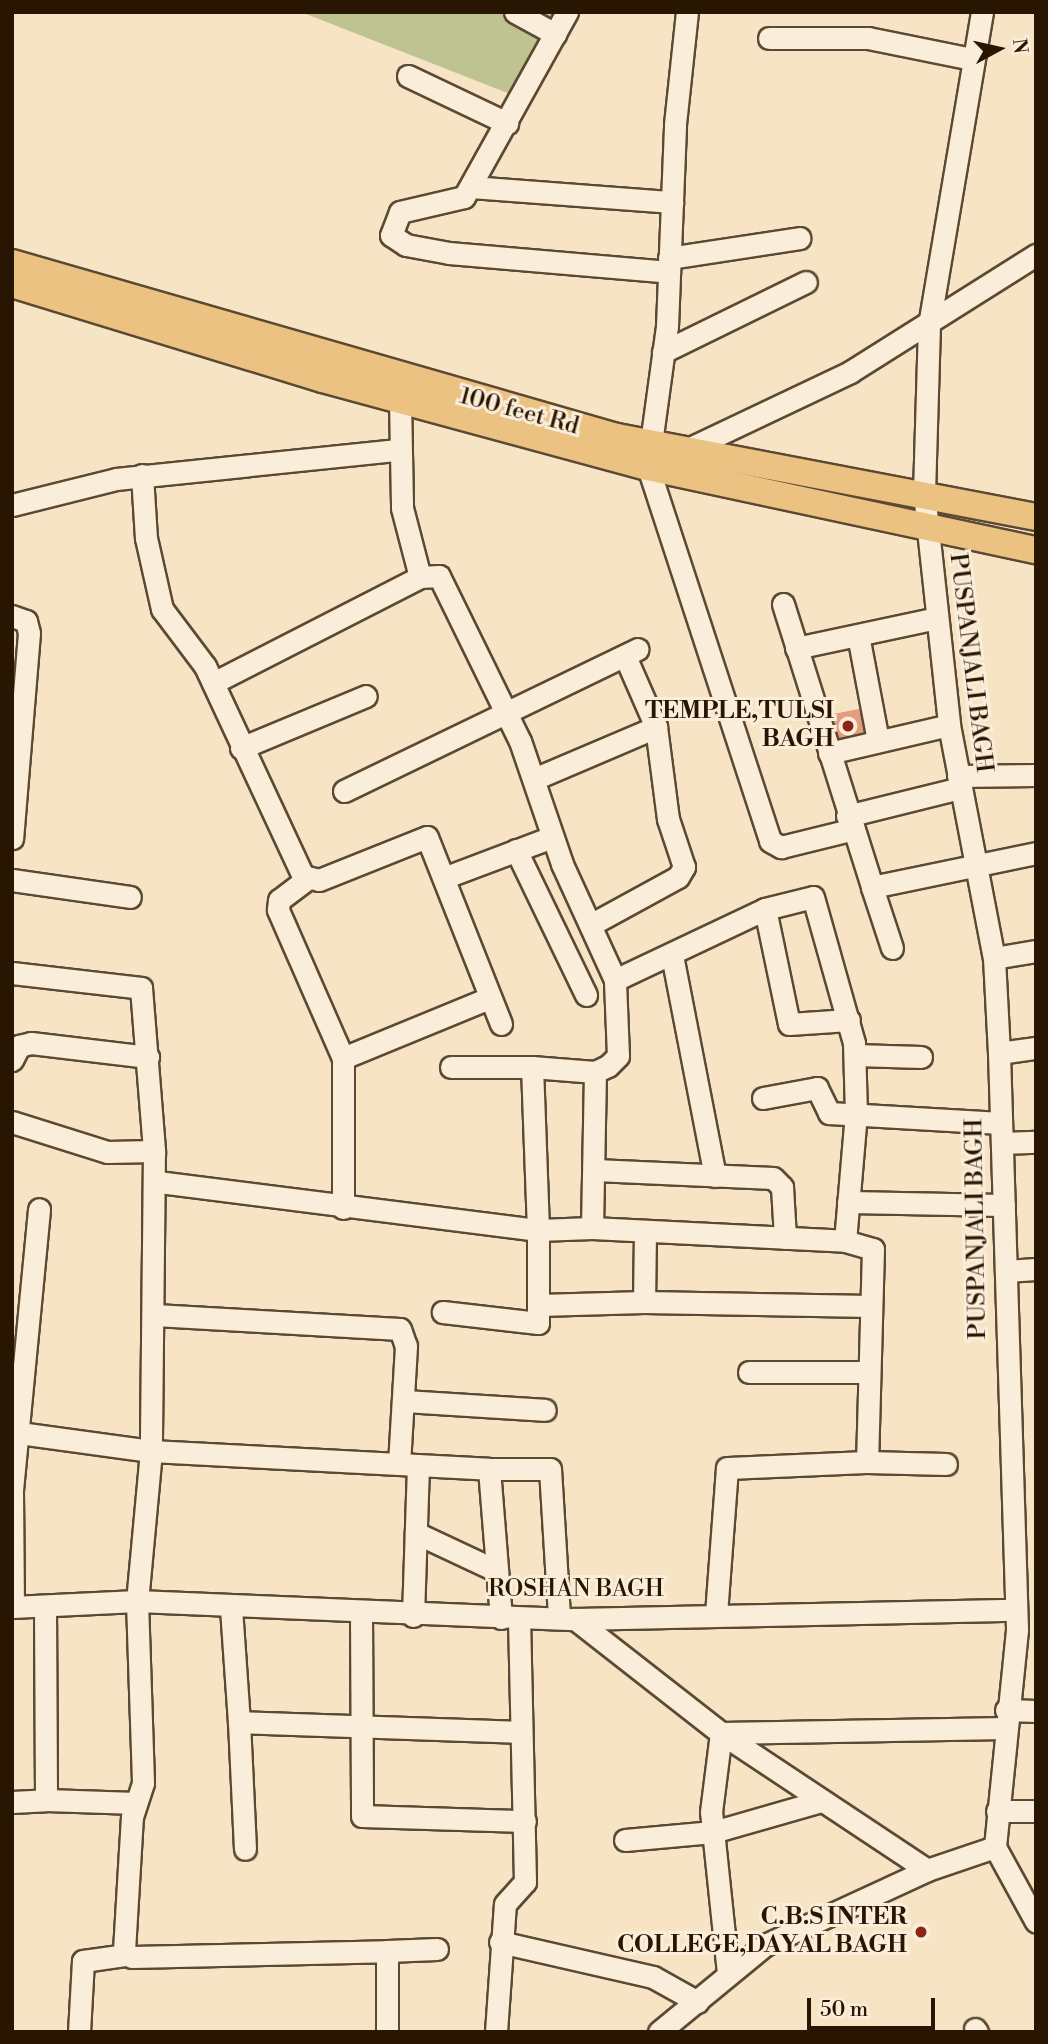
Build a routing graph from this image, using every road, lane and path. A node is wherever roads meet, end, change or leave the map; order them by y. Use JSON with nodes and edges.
{"nodes":[{"id":1,"x":515,"y":12,"type":"edge"},
{"id":2,"x":567,"y":12,"type":"edge"},
{"id":3,"x":687,"y":12,"type":"edge"},
{"id":4,"x":982,"y":12,"type":"edge"},
{"id":5,"x":555,"y":34,"type":"junction"},
{"id":6,"x":769,"y":38,"type":"dead end"},
{"id":7,"x":972,"y":59,"type":"junction"},
{"id":8,"x":408,"y":76,"type":"dead end"},
{"id":9,"x":507,"y":123,"type":"junction"},
{"id":10,"x":471,"y":187,"type":"junction"},
{"id":11,"x":672,"y":202,"type":"junction"},
{"id":12,"x":799,"y":239,"type":"dead end"},
{"id":13,"x":1036,"y":255,"type":"edge"},
{"id":14,"x":12,"y":263,"type":"edge"},
{"id":15,"x":669,"y":265,"type":"junction"},
{"id":16,"x":806,"y":282,"type":"dead end"},
{"id":17,"x":12,"y":284,"type":"edge"},
{"id":18,"x":929,"y":325,"type":"junction"},
{"id":19,"x":663,"y":352,"type":"junction"},
{"id":20,"x":400,"y":400,"type":"junction"},
{"id":21,"x":398,"y":450,"type":"junction"},
{"id":22,"x":686,"y":450,"type":"junction"},
{"id":23,"x":650,"y":455,"type":"junction"},
{"id":24,"x":142,"y":475,"type":"junction"},
{"id":25,"x":924,"y":493,"type":"junction"},
{"id":26,"x":12,"y":505,"type":"edge"},
{"id":27,"x":1036,"y":517,"type":"edge"},
{"id":28,"x":926,"y":528,"type":"junction"},
{"id":29,"x":1036,"y":550,"type":"edge"},
{"id":30,"x":420,"y":577,"type":"junction"},
{"id":31,"x":783,"y":604,"type":"dead end"},
{"id":32,"x":12,"y":616,"type":"edge"},
{"id":33,"x":937,"y":618,"type":"junction"},
{"id":34,"x":858,"y":635,"type":"junction"},
{"id":35,"x":796,"y":649,"type":"junction"},
{"id":36,"x":213,"y":683,"type":"junction"},
{"id":37,"x":366,"y":696,"type":"dead end"},
{"id":38,"x":506,"y":712,"type":"junction"},
{"id":39,"x":949,"y":724,"type":"junction"},
{"id":40,"x":656,"y":727,"type":"junction"},
{"id":41,"x":878,"y":741,"type":"junction"},
{"id":42,"x":241,"y":748,"type":"junction"},
{"id":43,"x":829,"y":753,"type":"junction"},
{"id":44,"x":1036,"y":775,"type":"edge"},
{"id":45,"x":534,"y":779,"type":"junction"},
{"id":46,"x":959,"y":782,"type":"junction"},
{"id":47,"x":344,"y":791,"type":"dead end"},
{"id":48,"x":849,"y":823,"type":"junction"},
{"id":49,"x":552,"y":837,"type":"junction"},
{"id":50,"x":12,"y":838,"type":"edge"},
{"id":51,"x":516,"y":850,"type":"junction"},
{"id":52,"x":1036,"y":853,"type":"edge"},
{"id":53,"x":975,"y":861,"type":"junction"},
{"id":54,"x":446,"y":877,"type":"junction"},
{"id":55,"x":12,"y":880,"type":"edge"},
{"id":56,"x":307,"y":880,"type":"junction"},
{"id":57,"x":872,"y":887,"type":"junction"},
{"id":58,"x":130,"y":897,"type":"dead end"},
{"id":59,"x":765,"y":909,"type":"junction"},
{"id":60,"x":593,"y":924,"type":"junction"},
{"id":61,"x":892,"y":948,"type":"dead end"},
{"id":62,"x":1036,"y":951,"type":"edge"},
{"id":63,"x":672,"y":955,"type":"junction"},
{"id":64,"x":994,"y":958,"type":"junction"},
{"id":65,"x":12,"y":973,"type":"edge"},
{"id":66,"x":615,"y":980,"type":"junction"},
{"id":67,"x":586,"y":995,"type":"dead end"},
{"id":68,"x":489,"y":998,"type":"junction"},
{"id":69,"x":849,"y":1020,"type":"junction"},
{"id":70,"x":501,"y":1024,"type":"dead end"},
{"id":71,"x":1036,"y":1048,"type":"edge"},
{"id":72,"x":999,"y":1053,"type":"junction"},
{"id":73,"x":855,"y":1055,"type":"junction"},
{"id":74,"x":148,"y":1057,"type":"junction"},
{"id":75,"x":921,"y":1057,"type":"dead end"},
{"id":76,"x":343,"y":1058,"type":"junction"},
{"id":77,"x":12,"y":1060,"type":"edge"},
{"id":78,"x":451,"y":1067,"type":"dead end"},
{"id":79,"x":531,"y":1067,"type":"junction"},
{"id":80,"x":595,"y":1072,"type":"junction"},
{"id":81,"x":763,"y":1098,"type":"dead end"},
{"id":82,"x":856,"y":1113,"type":"junction"},
{"id":83,"x":12,"y":1122,"type":"edge"},
{"id":84,"x":1001,"y":1133,"type":"junction"},
{"id":85,"x":1036,"y":1142,"type":"edge"},
{"id":86,"x":154,"y":1152,"type":"junction"},
{"id":87,"x":595,"y":1170,"type":"junction"},
{"id":88,"x":715,"y":1175,"type":"junction"},
{"id":89,"x":158,"y":1182,"type":"junction"},
{"id":90,"x":848,"y":1202,"type":"junction"},
{"id":91,"x":1004,"y":1205,"type":"junction"},
{"id":92,"x":39,"y":1209,"type":"dead end"},
{"id":93,"x":344,"y":1209,"type":"junction"},
{"id":94,"x":592,"y":1228,"type":"junction"},
{"id":95,"x":538,"y":1230,"type":"junction"},
{"id":96,"x":645,"y":1231,"type":"junction"},
{"id":97,"x":785,"y":1238,"type":"junction"},
{"id":98,"x":845,"y":1241,"type":"junction"},
{"id":99,"x":1036,"y":1269,"type":"edge"},
{"id":100,"x":1006,"y":1271,"type":"junction"},
{"id":101,"x":644,"y":1302,"type":"junction"},
{"id":102,"x":539,"y":1304,"type":"junction"},
{"id":103,"x":871,"y":1306,"type":"junction"},
{"id":104,"x":443,"y":1312,"type":"dead end"},
{"id":105,"x":155,"y":1315,"type":"junction"},
{"id":106,"x":19,"y":1339,"type":"edge"},
{"id":107,"x":749,"y":1372,"type":"dead end"},
{"id":108,"x":869,"y":1372,"type":"junction"},
{"id":109,"x":403,"y":1401,"type":"junction"},
{"id":110,"x":545,"y":1410,"type":"dead end"},
{"id":111,"x":14,"y":1433,"type":"edge"},
{"id":112,"x":151,"y":1451,"type":"junction"},
{"id":113,"x":867,"y":1462,"type":"junction"},
{"id":114,"x":408,"y":1464,"type":"junction"},
{"id":115,"x":946,"y":1464,"type":"dead end"},
{"id":116,"x":489,"y":1469,"type":"junction"},
{"id":117,"x":416,"y":1533,"type":"junction"},
{"id":118,"x":497,"y":1571,"type":"junction"},
{"id":119,"x":137,"y":1601,"type":"junction"},
{"id":120,"x":45,"y":1606,"type":"junction"},
{"id":121,"x":13,"y":1607,"type":"edge"},
{"id":122,"x":231,"y":1608,"type":"junction"},
{"id":123,"x":361,"y":1612,"type":"junction"},
{"id":124,"x":716,"y":1614,"type":"junction"},
{"id":125,"x":413,"y":1616,"type":"junction"},
{"id":126,"x":510,"y":1618,"type":"junction"},
{"id":127,"x":567,"y":1619,"type":"junction"},
{"id":128,"x":1023,"y":1622,"type":"edge"},
{"id":129,"x":1036,"y":1711,"type":"edge"},
{"id":130,"x":1005,"y":1719,"type":"junction"},
{"id":131,"x":239,"y":1722,"type":"junction"},
{"id":132,"x":358,"y":1728,"type":"junction"},
{"id":133,"x":520,"y":1732,"type":"junction"},
{"id":134,"x":721,"y":1733,"type":"junction"},
{"id":135,"x":46,"y":1800,"type":"junction"},
{"id":136,"x":821,"y":1801,"type":"junction"},
{"id":137,"x":12,"y":1802,"type":"edge"},
{"id":138,"x":136,"y":1803,"type":"junction"},
{"id":139,"x":997,"y":1811,"type":"junction"},
{"id":140,"x":1036,"y":1811,"type":"edge"},
{"id":141,"x":525,"y":1821,"type":"junction"},
{"id":142,"x":713,"y":1832,"type":"junction"},
{"id":143,"x":625,"y":1840,"type":"dead end"},
{"id":144,"x":995,"y":1847,"type":"junction"},
{"id":145,"x":244,"y":1849,"type":"dead end"},
{"id":146,"x":927,"y":1870,"type":"junction"},
{"id":147,"x":1034,"y":1918,"type":"edge"},
{"id":148,"x":500,"y":1942,"type":"junction"},
{"id":149,"x":437,"y":1949,"type":"dead end"},
{"id":150,"x":387,"y":1951,"type":"junction"},
{"id":151,"x":125,"y":1955,"type":"junction"},
{"id":152,"x":727,"y":1973,"type":"junction"},
{"id":153,"x":698,"y":2002,"type":"junction"},
{"id":154,"x":79,"y":2032,"type":"edge"},
{"id":155,"x":387,"y":2032,"type":"edge"},
{"id":156,"x":496,"y":2032,"type":"edge"},
{"id":157,"x":659,"y":2032,"type":"edge"}],
"edges":[{"from":1,"to":5,"type":"street"},
{"from":2,"to":5,"type":"street"},
{"from":3,"to":11,"type":"street"},
{"from":4,"to":7,"type":"street","name":"PUSPANJALI BAGH"},
{"from":5,"to":9,"type":"street"},
{"from":6,"to":7,"type":"street"},
{"from":7,"to":18,"type":"street","name":"PUSPANJALI BAGH"},
{"from":8,"to":9,"type":"street"},
{"from":9,"to":10,"type":"street"},
{"from":10,"to":11,"type":"street"},
{"from":10,"to":15,"type":"street"},
{"from":11,"to":15,"type":"street"},
{"from":12,"to":15,"type":"street"},
{"from":13,"to":18,"type":"street"},
{"from":14,"to":23,"type":"main road","name":"100 feet Rd"},
{"from":15,"to":19,"type":"street"},
{"from":16,"to":19,"type":"street"},
{"from":17,"to":20,"type":"main road"},
{"from":18,"to":22,"type":"street"},
{"from":18,"to":25,"type":"street","name":"PUSPANJALI BAGH"},
{"from":19,"to":23,"type":"street"},
{"from":20,"to":21,"type":"street"},
{"from":20,"to":23,"type":"main road"},
{"from":21,"to":24,"type":"street"},
{"from":21,"to":30,"type":"street"},
{"from":22,"to":23,"type":"main road","name":"100 feet Rd"},
{"from":22,"to":25,"type":"main road","name":"100 feet Rd"},
{"from":23,"to":28,"type":"main road"},
{"from":23,"to":48,"type":"street"},
{"from":24,"to":26,"type":"street"},
{"from":24,"to":36,"type":"street"},
{"from":25,"to":27,"type":"main road","name":"100 feet Rd"},
{"from":25,"to":28,"type":"street","name":"PUSPANJALI BAGH"},
{"from":28,"to":29,"type":"main road"},
{"from":28,"to":33,"type":"street","name":"PUSPANJALI BAGH"},
{"from":30,"to":36,"type":"street"},
{"from":30,"to":38,"type":"street"},
{"from":31,"to":35,"type":"street"},
{"from":32,"to":50,"type":"street"},
{"from":33,"to":34,"type":"street"},
{"from":33,"to":39,"type":"street","name":"PUSPANJALI BAGH"},
{"from":34,"to":35,"type":"street"},
{"from":34,"to":41,"type":"street"},
{"from":35,"to":43,"type":"street"},
{"from":36,"to":42,"type":"street"},
{"from":37,"to":42,"type":"street"},
{"from":38,"to":40,"type":"street"},
{"from":38,"to":45,"type":"street"},
{"from":38,"to":47,"type":"street"},
{"from":39,"to":41,"type":"street"},
{"from":39,"to":46,"type":"street","name":"PUSPANJALI BAGH"},
{"from":40,"to":45,"type":"street"},
{"from":40,"to":60,"type":"street"},
{"from":41,"to":43,"type":"street"},
{"from":42,"to":56,"type":"street"},
{"from":43,"to":48,"type":"street"},
{"from":44,"to":46,"type":"street"},
{"from":45,"to":49,"type":"street"},
{"from":46,"to":48,"type":"street"},
{"from":46,"to":53,"type":"street","name":"PUSPANJALI BAGH"},
{"from":48,"to":57,"type":"street"},
{"from":49,"to":51,"type":"street"},
{"from":49,"to":60,"type":"street"},
{"from":51,"to":54,"type":"street"},
{"from":51,"to":67,"type":"street"},
{"from":52,"to":53,"type":"street"},
{"from":53,"to":57,"type":"street"},
{"from":53,"to":64,"type":"street","name":"PUSPANJALI BAGH"},
{"from":54,"to":56,"type":"street"},
{"from":54,"to":68,"type":"street"},
{"from":55,"to":58,"type":"street"},
{"from":56,"to":76,"type":"street"},
{"from":57,"to":61,"type":"street"},
{"from":59,"to":63,"type":"street"},
{"from":59,"to":69,"type":"street"},
{"from":59,"to":69,"type":"street"},
{"from":60,"to":66,"type":"street"},
{"from":62,"to":64,"type":"street"},
{"from":63,"to":66,"type":"street"},
{"from":63,"to":88,"type":"street"},
{"from":64,"to":72,"type":"street","name":"PUSPANJALI BAGH"},
{"from":65,"to":74,"type":"street"},
{"from":66,"to":80,"type":"street"},
{"from":68,"to":70,"type":"street"},
{"from":68,"to":76,"type":"street"},
{"from":69,"to":73,"type":"street"},
{"from":71,"to":72,"type":"street"},
{"from":72,"to":84,"type":"street","name":"PUSPANJALI BAGH"},
{"from":73,"to":75,"type":"street"},
{"from":73,"to":82,"type":"street"},
{"from":74,"to":77,"type":"street"},
{"from":74,"to":86,"type":"street"},
{"from":76,"to":93,"type":"street"},
{"from":78,"to":79,"type":"street"},
{"from":79,"to":80,"type":"street"},
{"from":79,"to":95,"type":"street"},
{"from":80,"to":87,"type":"street"},
{"from":81,"to":82,"type":"street"},
{"from":82,"to":84,"type":"street"},
{"from":82,"to":90,"type":"street"},
{"from":83,"to":86,"type":"street"},
{"from":84,"to":85,"type":"street"},
{"from":84,"to":91,"type":"street","name":"PUSPANJALI BAGH"},
{"from":86,"to":89,"type":"street"},
{"from":87,"to":88,"type":"street"},
{"from":87,"to":94,"type":"street"},
{"from":88,"to":97,"type":"street"},
{"from":89,"to":93,"type":"street"},
{"from":89,"to":105,"type":"street"},
{"from":90,"to":91,"type":"street"},
{"from":90,"to":98,"type":"street"},
{"from":91,"to":100,"type":"street","name":"PUSPANJALI BAGH"},
{"from":92,"to":106,"type":"street"},
{"from":93,"to":95,"type":"street"},
{"from":94,"to":95,"type":"street"},
{"from":94,"to":96,"type":"street"},
{"from":95,"to":102,"type":"street"},
{"from":96,"to":97,"type":"street"},
{"from":96,"to":101,"type":"street"},
{"from":97,"to":98,"type":"street"},
{"from":98,"to":103,"type":"street"},
{"from":99,"to":100,"type":"street"},
{"from":100,"to":128,"type":"street","name":"PUSPANJALI BAGH"},
{"from":101,"to":102,"type":"street"},
{"from":101,"to":103,"type":"street"},
{"from":102,"to":104,"type":"street"},
{"from":103,"to":108,"type":"street"},
{"from":105,"to":109,"type":"street"},
{"from":105,"to":112,"type":"street"},
{"from":106,"to":111,"type":"street"},
{"from":107,"to":108,"type":"street"},
{"from":108,"to":113,"type":"street"},
{"from":109,"to":110,"type":"street"},
{"from":109,"to":114,"type":"street"},
{"from":111,"to":112,"type":"street"},
{"from":111,"to":121,"type":"street"},
{"from":112,"to":114,"type":"street"},
{"from":112,"to":119,"type":"street"},
{"from":113,"to":115,"type":"street"},
{"from":113,"to":124,"type":"street"},
{"from":114,"to":116,"type":"street"},
{"from":114,"to":117,"type":"street"},
{"from":116,"to":118,"type":"street"},
{"from":116,"to":127,"type":"street"},
{"from":117,"to":118,"type":"street"},
{"from":117,"to":125,"type":"street"},
{"from":118,"to":126,"type":"street"},
{"from":119,"to":120,"type":"street","name":"ROSHAN BAGH"},
{"from":119,"to":122,"type":"street","name":"ROSHAN BAGH"},
{"from":119,"to":138,"type":"street"},
{"from":120,"to":121,"type":"street","name":"ROSHAN BAGH"},
{"from":120,"to":135,"type":"street"},
{"from":122,"to":123,"type":"street","name":"ROSHAN BAGH"},
{"from":122,"to":131,"type":"street"},
{"from":123,"to":125,"type":"street","name":"ROSHAN BAGH"},
{"from":123,"to":132,"type":"street"},
{"from":124,"to":127,"type":"street","name":"ROSHAN BAGH"},
{"from":124,"to":128,"type":"street","name":"ROSHAN BAGH"},
{"from":125,"to":126,"type":"street","name":"ROSHAN BAGH"},
{"from":126,"to":127,"type":"street","name":"ROSHAN BAGH"},
{"from":126,"to":133,"type":"street"},
{"from":127,"to":134,"type":"street"},
{"from":128,"to":130,"type":"street","name":"PUSPANJALI BAGH"},
{"from":129,"to":130,"type":"street"},
{"from":130,"to":134,"type":"street"},
{"from":130,"to":139,"type":"street","name":"PUSPANJALI BAGH"},
{"from":131,"to":132,"type":"street"},
{"from":131,"to":145,"type":"street"},
{"from":132,"to":133,"type":"street"},
{"from":132,"to":141,"type":"street"},
{"from":133,"to":141,"type":"street"},
{"from":134,"to":136,"type":"street"},
{"from":134,"to":142,"type":"street"},
{"from":135,"to":137,"type":"street"},
{"from":135,"to":138,"type":"street"},
{"from":136,"to":142,"type":"street"},
{"from":136,"to":146,"type":"street"},
{"from":138,"to":151,"type":"street"},
{"from":139,"to":140,"type":"street"},
{"from":139,"to":144,"type":"street","name":"PUSPANJALI BAGH"},
{"from":141,"to":148,"type":"street"},
{"from":142,"to":143,"type":"street"},
{"from":142,"to":152,"type":"street"},
{"from":144,"to":146,"type":"street"},
{"from":144,"to":147,"type":"street"},
{"from":146,"to":152,"type":"street"},
{"from":148,"to":153,"type":"street"},
{"from":148,"to":156,"type":"street"},
{"from":149,"to":150,"type":"street"},
{"from":150,"to":151,"type":"street"},
{"from":150,"to":155,"type":"street"},
{"from":151,"to":154,"type":"street"},
{"from":152,"to":153,"type":"street"},
{"from":153,"to":157,"type":"street"}]}
